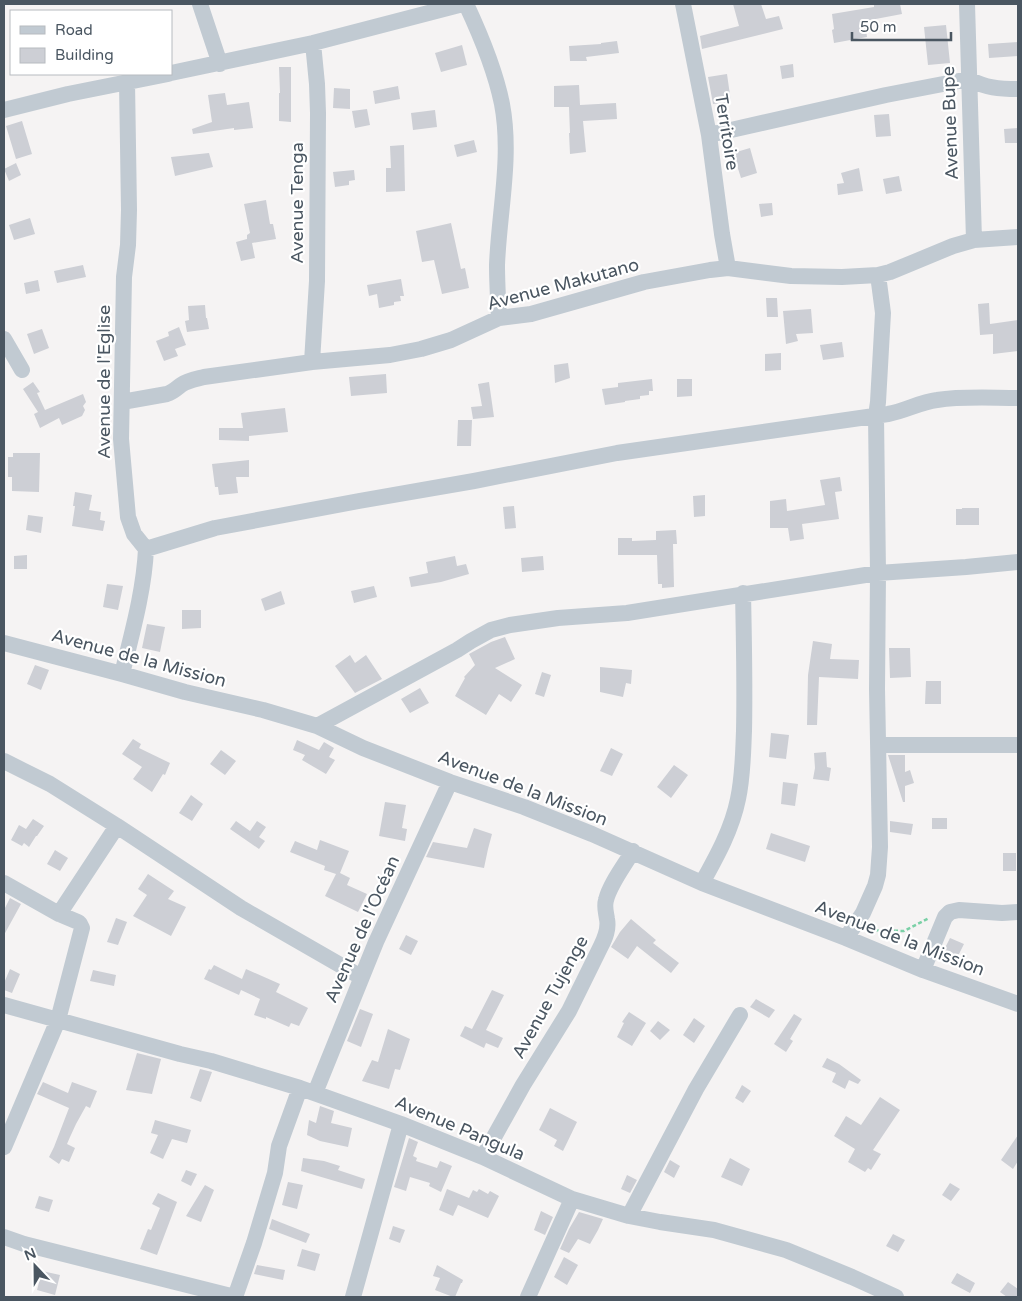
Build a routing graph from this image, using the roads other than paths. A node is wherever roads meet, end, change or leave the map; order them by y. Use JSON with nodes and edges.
{"nodes":[{"id":1,"x":200,"y":4,"type":"edge"},
{"id":2,"x":465,"y":4,"type":"edge"},
{"id":3,"x":683,"y":4,"type":"edge"},
{"id":4,"x":967,"y":4,"type":"edge"},
{"id":5,"x":313,"y":44,"type":"junction"},
{"id":6,"x":220,"y":64,"type":"junction"},
{"id":7,"x":172,"y":73,"type":"edge"},
{"id":8,"x":160,"y":75,"type":"edge"},
{"id":9,"x":969,"y":79,"type":"junction"},
{"id":10,"x":127,"y":82,"type":"junction"},
{"id":11,"x":1018,"y":89,"type":"edge"},
{"id":12,"x":4,"y":110,"type":"edge"},
{"id":13,"x":709,"y":134,"type":"junction"},
{"id":14,"x":1018,"y":237,"type":"edge"},
{"id":15,"x":974,"y":240,"type":"junction"},
{"id":16,"x":728,"y":268,"type":"junction"},
{"id":17,"x":878,"y":275,"type":"junction"},
{"id":18,"x":499,"y":318,"type":"junction"},
{"id":19,"x":4,"y":339,"type":"edge"},
{"id":20,"x":312,"y":362,"type":"junction"},
{"id":21,"x":22,"y":370,"type":"dead end"},
{"id":22,"x":1018,"y":398,"type":"edge"},
{"id":23,"x":122,"y":402,"type":"junction"},
{"id":24,"x":876,"y":416,"type":"junction"},
{"id":25,"x":146,"y":549,"type":"junction"},
{"id":26,"x":1018,"y":562,"type":"edge"},
{"id":27,"x":878,"y":573,"type":"junction"},
{"id":28,"x":743,"y":594,"type":"junction"},
{"id":29,"x":4,"y":643,"type":"edge"},
{"id":30,"x":122,"y":674,"type":"junction"},
{"id":31,"x":317,"y":726,"type":"junction"},
{"id":32,"x":879,"y":745,"type":"junction"},
{"id":33,"x":1018,"y":745,"type":"edge"},
{"id":34,"x":4,"y":761,"type":"edge"},
{"id":35,"x":450,"y":782,"type":"junction"},
{"id":36,"x":117,"y":826,"type":"junction"},
{"id":37,"x":633,"y":852,"type":"junction"},
{"id":38,"x":4,"y":883,"type":"edge"},
{"id":39,"x":702,"y":883,"type":"junction"},
{"id":40,"x":1018,"y":912,"type":"edge"},
{"id":41,"x":59,"y":914,"type":"junction"},
{"id":42,"x":846,"y":938,"type":"junction"},
{"id":43,"x":923,"y":970,"type":"junction"},
{"id":44,"x":361,"y":977,"type":"junction"},
{"id":45,"x":1018,"y":1004,"type":"edge"},
{"id":46,"x":4,"y":1005,"type":"edge"},
{"id":47,"x":740,"y":1015,"type":"dead end"},
{"id":48,"x":58,"y":1020,"type":"junction"},
{"id":49,"x":307,"y":1090,"type":"junction"},
{"id":50,"x":401,"y":1124,"type":"junction"},
{"id":51,"x":4,"y":1147,"type":"edge"},
{"id":52,"x":483,"y":1157,"type":"junction"},
{"id":53,"x":572,"y":1199,"type":"junction"},
{"id":54,"x":629,"y":1216,"type":"junction"},
{"id":55,"x":4,"y":1237,"type":"edge"},
{"id":56,"x":235,"y":1297,"type":"edge"},
{"id":57,"x":353,"y":1297,"type":"edge"},
{"id":58,"x":528,"y":1297,"type":"edge"},
{"id":59,"x":896,"y":1297,"type":"edge"}],
"edges":[{"from":1,"to":6,"type":"street"},
{"from":2,"to":5,"type":"street"},
{"from":2,"to":18,"type":"street"},
{"from":3,"to":13,"type":"street","name":"Territoire"},
{"from":4,"to":9,"type":"street","name":"Avenue Bupe"},
{"from":5,"to":6,"type":"street"},
{"from":5,"to":20,"type":"street","name":"Avenue Tenga"},
{"from":6,"to":7,"type":"street"},
{"from":8,"to":10,"type":"street"},
{"from":9,"to":11,"type":"street"},
{"from":9,"to":13,"type":"street"},
{"from":9,"to":15,"type":"street","name":"Avenue Bupe"},
{"from":10,"to":12,"type":"street"},
{"from":10,"to":23,"type":"street","name":"Avenue de l'Eglise"},
{"from":13,"to":16,"type":"street","name":"Territoire"},
{"from":14,"to":15,"type":"street","name":"Avenue Makutano"},
{"from":15,"to":17,"type":"street","name":"Avenue Makutano"},
{"from":16,"to":17,"type":"street","name":"Avenue Makutano"},
{"from":16,"to":18,"type":"street","name":"Avenue Makutano"},
{"from":17,"to":24,"type":"street"},
{"from":18,"to":20,"type":"street","name":"Avenue Makutano"},
{"from":19,"to":21,"type":"street"},
{"from":20,"to":23,"type":"street","name":"Avenue Makutano"},
{"from":22,"to":24,"type":"street"},
{"from":23,"to":25,"type":"street","name":"Avenue de l'Eglise"},
{"from":24,"to":25,"type":"street"},
{"from":24,"to":27,"type":"street"},
{"from":25,"to":30,"type":"street"},
{"from":26,"to":27,"type":"street"},
{"from":27,"to":28,"type":"street"},
{"from":27,"to":32,"type":"street"},
{"from":28,"to":31,"type":"street"},
{"from":28,"to":39,"type":"street"},
{"from":29,"to":30,"type":"street","name":"Avenue de la Mission"},
{"from":30,"to":31,"type":"street","name":"Avenue de la Mission"},
{"from":31,"to":35,"type":"street","name":"Avenue de la Mission"},
{"from":32,"to":33,"type":"street"},
{"from":32,"to":42,"type":"street"},
{"from":34,"to":36,"type":"street"},
{"from":35,"to":37,"type":"street","name":"Avenue de la Mission"},
{"from":35,"to":44,"type":"street","name":"Avenue de l'Océan"},
{"from":36,"to":41,"type":"street"},
{"from":36,"to":44,"type":"street"},
{"from":37,"to":39,"type":"street","name":"Avenue de la Mission"},
{"from":37,"to":52,"type":"street","name":"Avenue Tujenge"},
{"from":38,"to":41,"type":"street"},
{"from":39,"to":42,"type":"street","name":"Avenue de la Mission"},
{"from":40,"to":43,"type":"street"},
{"from":41,"to":48,"type":"street"},
{"from":42,"to":43,"type":"street","name":"Avenue de la Mission"},
{"from":43,"to":45,"type":"street","name":"Avenue de la Mission"},
{"from":44,"to":49,"type":"street","name":"Avenue de l'Océan"},
{"from":46,"to":48,"type":"street","name":"Avenue Pangula"},
{"from":47,"to":54,"type":"street"},
{"from":48,"to":49,"type":"street","name":"Avenue Pangula"},
{"from":48,"to":51,"type":"street"},
{"from":49,"to":50,"type":"street","name":"Avenue Pangula"},
{"from":49,"to":56,"type":"street","name":"Avenue de l'Océan"},
{"from":50,"to":52,"type":"street","name":"Avenue Pangula"},
{"from":50,"to":57,"type":"street"},
{"from":52,"to":53,"type":"street","name":"Avenue Pangula"},
{"from":53,"to":54,"type":"street","name":"Avenue Pangula"},
{"from":53,"to":58,"type":"street"},
{"from":54,"to":59,"type":"street","name":"Avenue Pangula"},
{"from":55,"to":56,"type":"street"}]}
